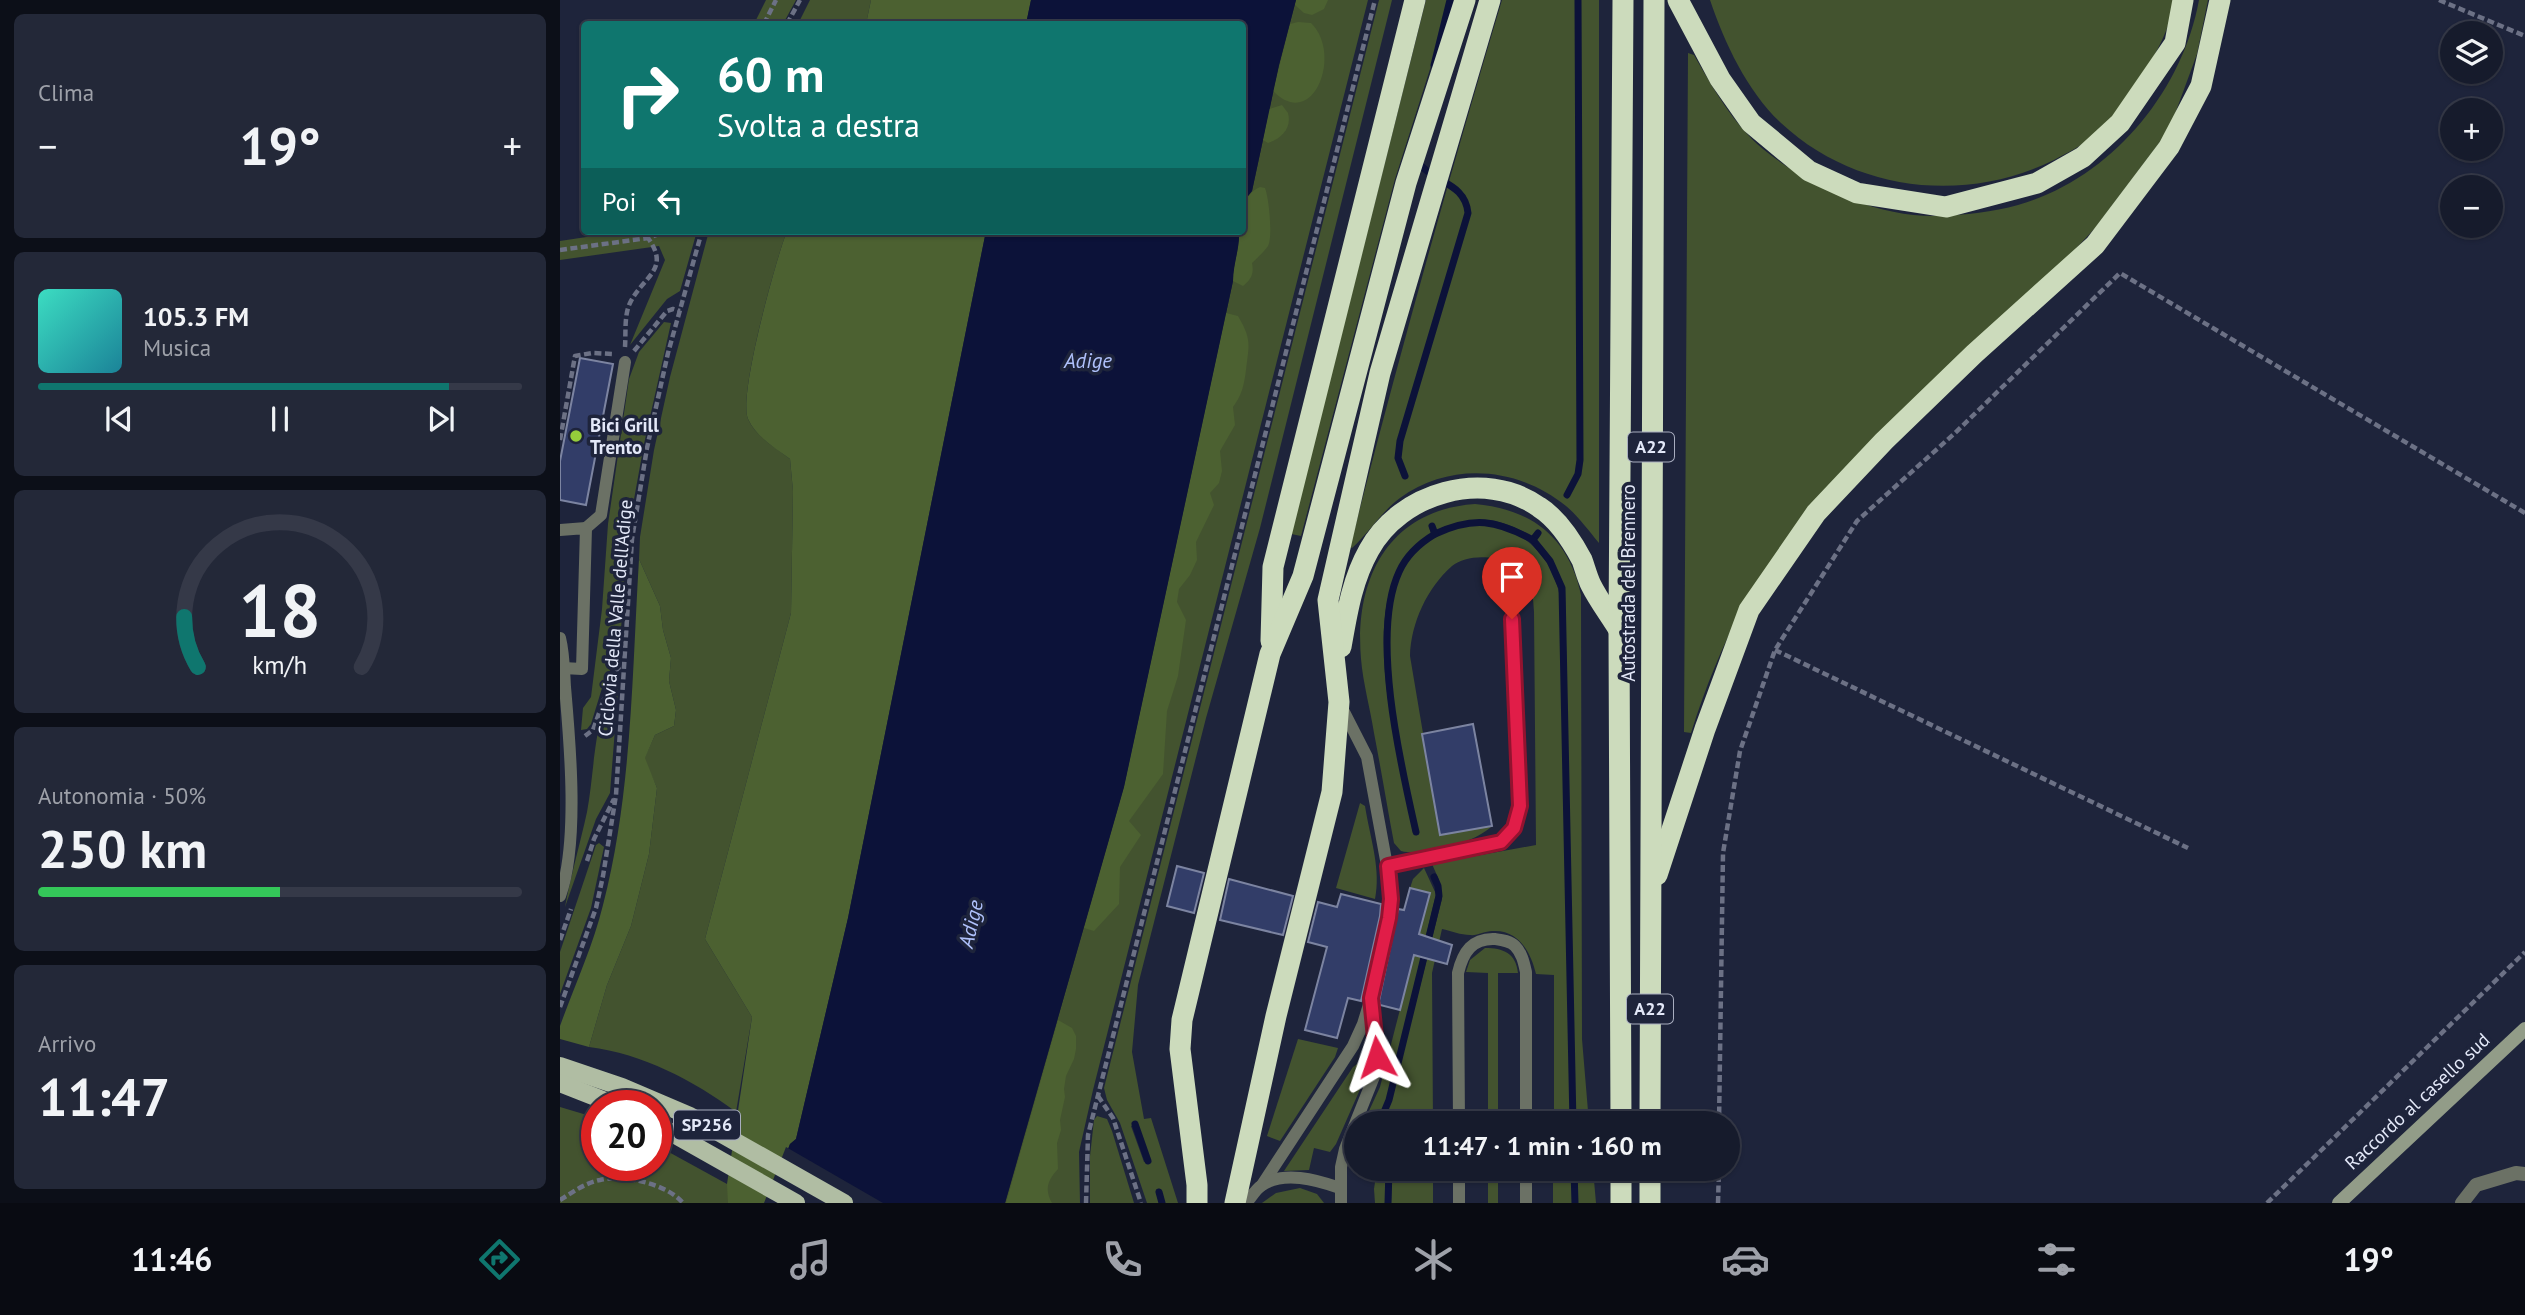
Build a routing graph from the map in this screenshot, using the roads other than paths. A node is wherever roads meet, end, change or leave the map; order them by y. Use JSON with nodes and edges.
{"nodes":[{"id":1,"x":1415,"y":0,"type":"edge"},
{"id":2,"x":1465,"y":0,"type":"edge"},
{"id":3,"x":1490,"y":0,"type":"edge"},
{"id":4,"x":1623,"y":0,"type":"edge"},
{"id":5,"x":1654,"y":0,"type":"edge"},
{"id":6,"x":1678,"y":0,"type":"edge"},
{"id":7,"x":2183,"y":0,"type":"edge"},
{"id":8,"x":2220,"y":0,"type":"edge"},
{"id":9,"x":625,"y":362,"type":"road end"},
{"id":10,"x":586,"y":527,"type":"junction"},
{"id":11,"x":560,"y":530,"type":"edge"},
{"id":12,"x":1512,"y":619,"type":"dead end"},
{"id":13,"x":1619,"y":630,"type":"junction"},
{"id":14,"x":560,"y":638,"type":"edge"},
{"id":15,"x":1270,"y":654,"type":"junction"},
{"id":16,"x":564,"y":668,"type":"junction"},
{"id":17,"x":1337,"y":669,"type":"junction"},
{"id":18,"x":1339,"y":702,"type":"junction"},
{"id":19,"x":564,"y":721,"type":"edge"},
{"id":20,"x":1388,"y":866,"type":"junction"},
{"id":21,"x":1650,"y":894,"type":"junction"},
{"id":22,"x":560,"y":896,"type":"edge"},
{"id":23,"x":1371,"y":998,"type":"junction"},
{"id":24,"x":2525,"y":1029,"type":"edge"},
{"id":25,"x":560,"y":1066,"type":"edge"},
{"id":26,"x":560,"y":1083,"type":"edge"},
{"id":27,"x":581,"y":1091,"type":"edge"},
{"id":28,"x":1458,"y":1111,"type":"edge"},
{"id":29,"x":1526,"y":1111,"type":"edge"},
{"id":30,"x":1621,"y":1111,"type":"edge"},
{"id":31,"x":1650,"y":1111,"type":"edge"},
{"id":32,"x":672,"y":1133,"type":"edge"},
{"id":33,"x":2525,"y":1174,"type":"edge"},
{"id":34,"x":1459,"y":1181,"type":"edge"},
{"id":35,"x":1526,"y":1181,"type":"edge"},
{"id":36,"x":1621,"y":1181,"type":"edge"},
{"id":37,"x":1650,"y":1181,"type":"edge"},
{"id":38,"x":1262,"y":1185,"type":"junction"},
{"id":39,"x":1340,"y":1188,"type":"junction"},
{"id":40,"x":796,"y":1203,"type":"edge"},
{"id":41,"x":844,"y":1203,"type":"edge"},
{"id":42,"x":1197,"y":1203,"type":"edge"},
{"id":43,"x":1235,"y":1203,"type":"edge"},
{"id":44,"x":1246,"y":1203,"type":"edge"},
{"id":45,"x":1341,"y":1203,"type":"edge"},
{"id":46,"x":1459,"y":1203,"type":"edge"},
{"id":47,"x":1526,"y":1203,"type":"edge"},
{"id":48,"x":1622,"y":1203,"type":"edge"},
{"id":49,"x":1650,"y":1203,"type":"edge"},
{"id":50,"x":2339,"y":1203,"type":"edge"},
{"id":51,"x":2462,"y":1203,"type":"edge"}],
"edges":[{"from":1,"to":15,"type":"highway"},
{"from":2,"to":15,"type":"highway"},
{"from":3,"to":17,"type":"highway"},
{"from":4,"to":13,"type":"highway","name":"Autostrada del Brennero","number":"A22"},
{"from":5,"to":21,"type":"highway","name":"Autostrada del Brennero","number":"A22"},
{"from":6,"to":7,"type":"highway"},
{"from":8,"to":21,"type":"highway"},
{"from":9,"to":10,"type":"lane"},
{"from":10,"to":11,"type":"lane"},
{"from":10,"to":16,"type":"lane"},
{"from":12,"to":20,"type":"lane"},
{"from":13,"to":17,"type":"highway"},
{"from":13,"to":30,"type":"highway","name":"Autostrada del Brennero","number":"A22"},
{"from":14,"to":16,"type":"lane"},
{"from":15,"to":42,"type":"highway"},
{"from":16,"to":19,"type":"lane"},
{"from":17,"to":18,"type":"highway"},
{"from":18,"to":20,"type":"lane"},
{"from":18,"to":43,"type":"highway"},
{"from":19,"to":22,"type":"lane"},
{"from":20,"to":23,"type":"lane"},
{"from":21,"to":31,"type":"highway","name":"Autostrada del Brennero","number":"A22"},
{"from":23,"to":38,"type":"lane"},
{"from":23,"to":39,"type":"lane"},
{"from":24,"to":50,"type":"main road","name":"Raccordo al casello sud"},
{"from":25,"to":41,"type":"main road","number":"SP256"},
{"from":26,"to":27,"type":"main road"},
{"from":28,"to":29,"type":"lane"},
{"from":32,"to":40,"type":"main road","number":"SP256"},
{"from":33,"to":51,"type":"street"},
{"from":34,"to":46,"type":"lane"},
{"from":35,"to":47,"type":"lane"},
{"from":36,"to":48,"type":"highway"},
{"from":37,"to":49,"type":"highway"},
{"from":38,"to":39,"type":"lane"},
{"from":38,"to":44,"type":"lane"},
{"from":39,"to":45,"type":"lane"}]}
